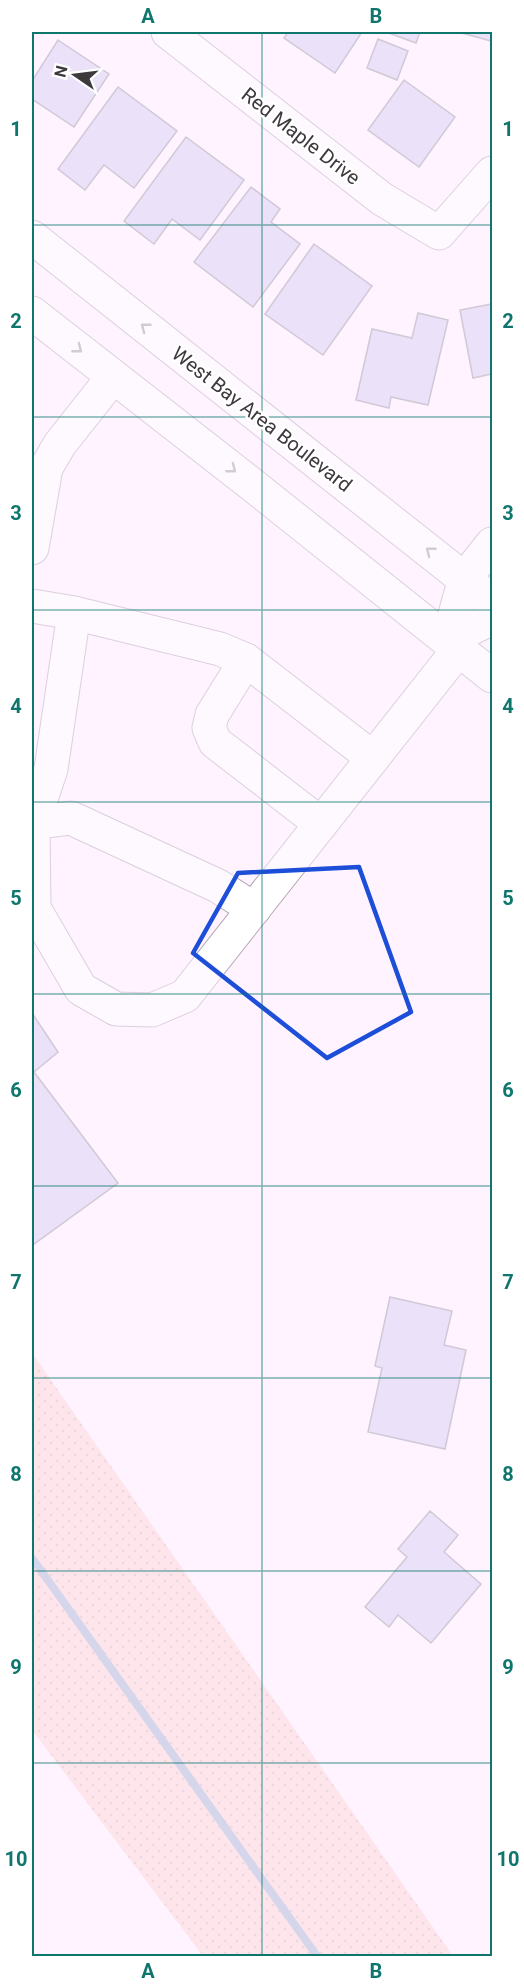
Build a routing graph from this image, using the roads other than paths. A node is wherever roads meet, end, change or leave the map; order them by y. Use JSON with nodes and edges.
{"nodes":[{"id":1,"x":168,"y":32,"type":"edge"},
{"id":2,"x":492,"y":173,"type":"edge"},
{"id":3,"x":32,"y":237,"type":"edge"},
{"id":4,"x":32,"y":313,"type":"edge"},
{"id":5,"x":113,"y":376,"type":"junction"},
{"id":6,"x":492,"y":544,"type":"edge"},
{"id":7,"x":32,"y":548,"type":"edge"},
{"id":8,"x":465,"y":578,"type":"junction"},
{"id":9,"x":492,"y":601,"type":"edge"},
{"id":10,"x":32,"y":606,"type":"edge"},
{"id":11,"x":74,"y":613,"type":"junction"},
{"id":12,"x":492,"y":618,"type":"edge"},
{"id":13,"x":453,"y":645,"type":"junction"},
{"id":14,"x":246,"y":660,"type":"junction"},
{"id":15,"x":492,"y":676,"type":"edge"},
{"id":16,"x":373,"y":758,"type":"junction"},
{"id":17,"x":32,"y":823,"type":"edge"},
{"id":18,"x":321,"y":824,"type":"junction"},
{"id":19,"x":254,"y":909,"type":"junction"}],
"edges":[{"from":1,"to":2,"type":"main road","name":"Red Maple Drive"},
{"from":8,"to":3,"type":"main road","name":"West Bay Area Boulevard","one_way":true},
{"from":4,"to":5,"type":"main road","one_way":true},
{"from":5,"to":7,"type":"main road"},
{"from":5,"to":13,"type":"main road","one_way":true},
{"from":6,"to":8,"type":"main road"},
{"from":8,"to":9,"type":"main road","name":"West Bay Area Boulevard"},
{"from":8,"to":13,"type":"main road"},
{"from":10,"to":11,"type":"main road"},
{"from":11,"to":14,"type":"main road"},
{"from":11,"to":17,"type":"main road"},
{"from":12,"to":13,"type":"main road"},
{"from":13,"to":15,"type":"main road"},
{"from":13,"to":16,"type":"main road"},
{"from":14,"to":16,"type":"main road"},
{"from":14,"to":18,"type":"main road"},
{"from":16,"to":18,"type":"main road"},
{"from":17,"to":19,"type":"main road"},
{"from":17,"to":19,"type":"main road"},
{"from":18,"to":19,"type":"main road"}]}
